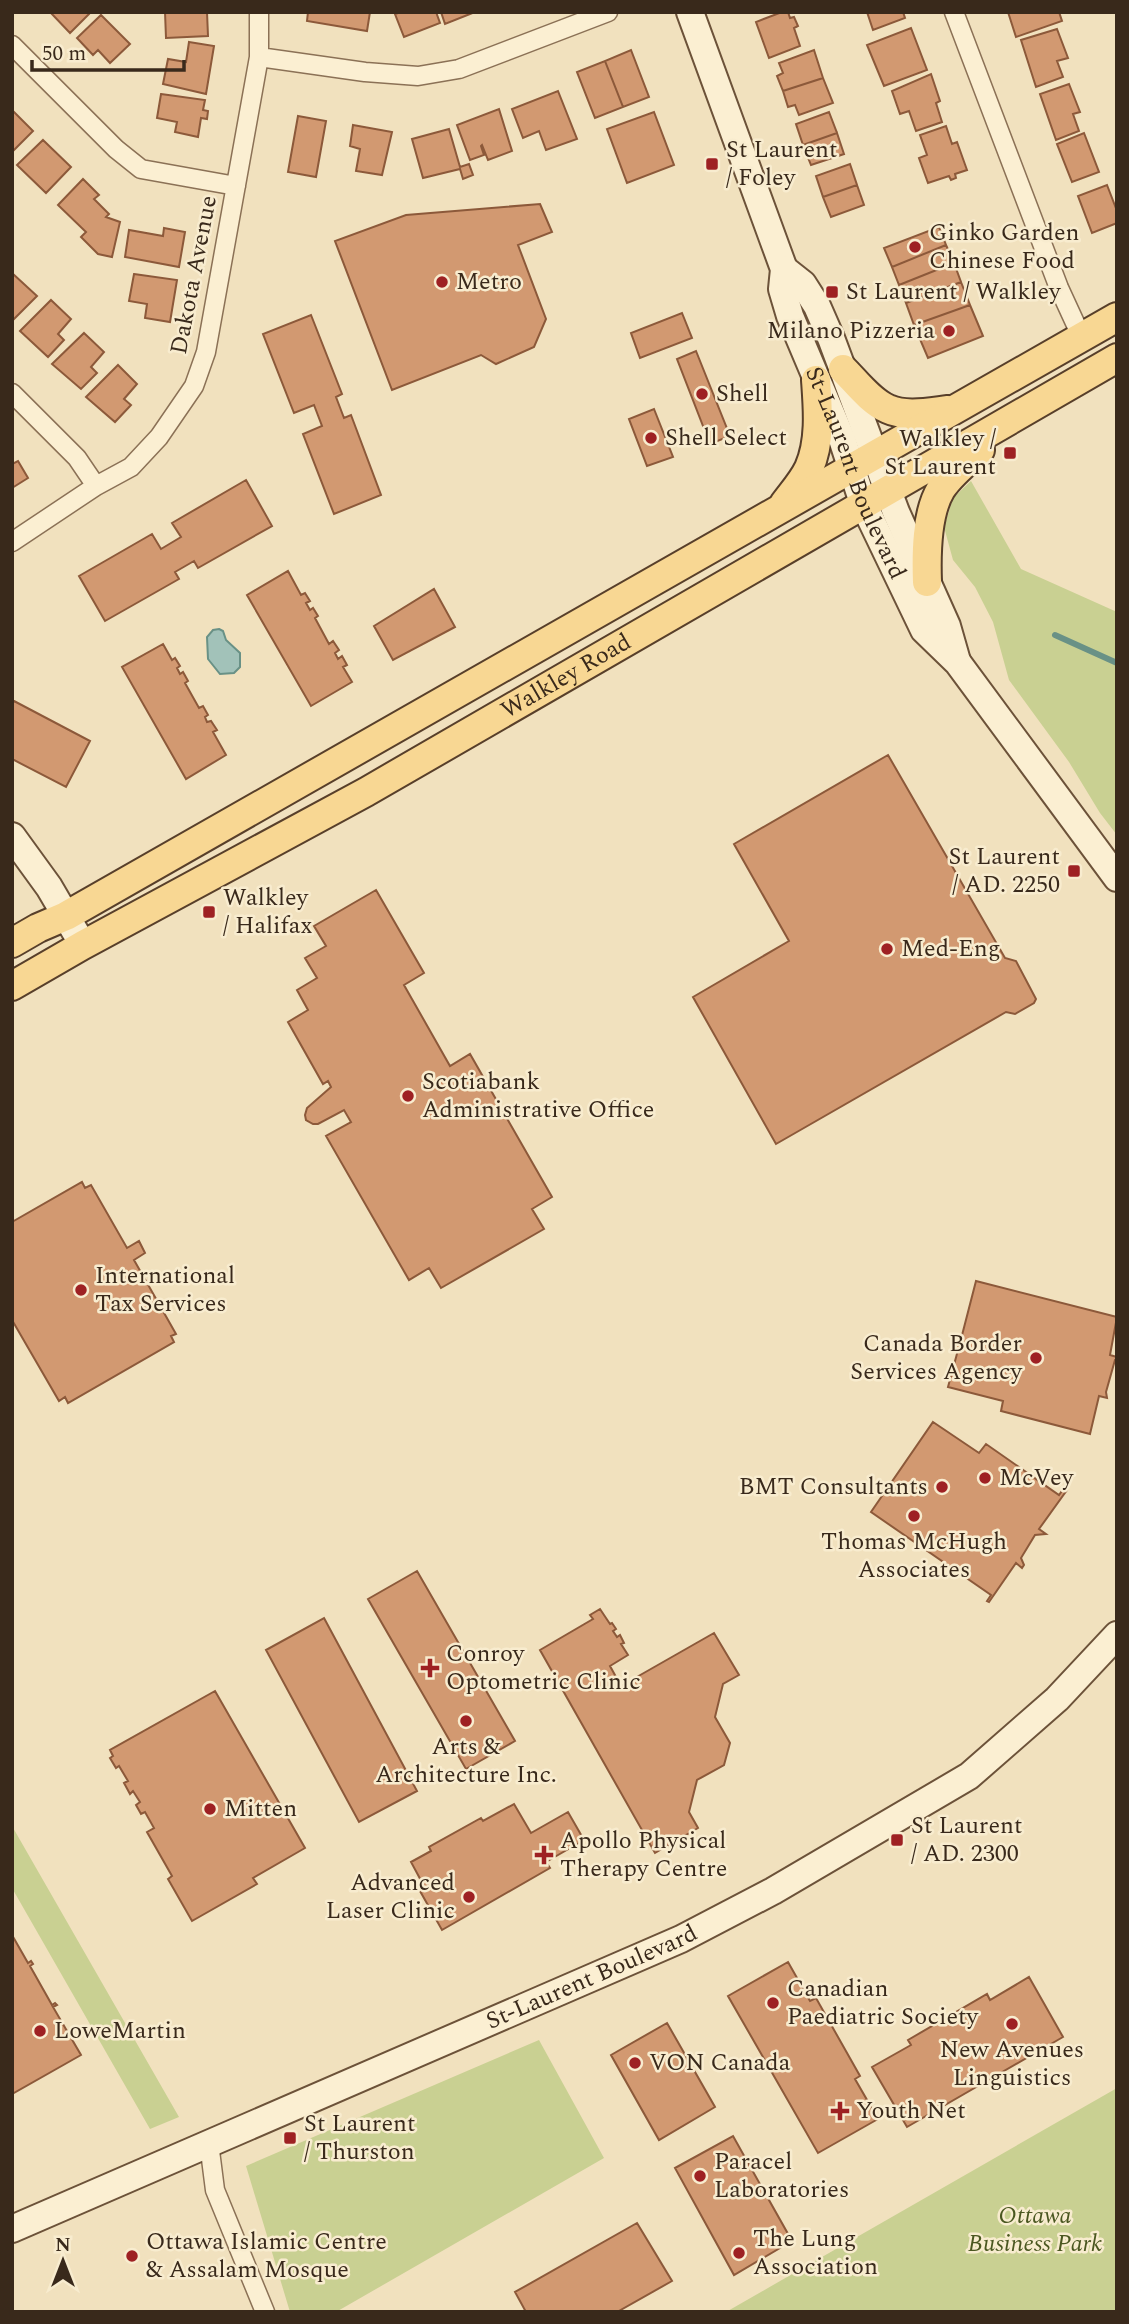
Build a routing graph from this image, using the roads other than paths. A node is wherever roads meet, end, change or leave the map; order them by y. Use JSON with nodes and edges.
{"nodes":[{"id":1,"x":259,"y":12,"type":"edge"},
{"id":2,"x":608,"y":12,"type":"edge"},
{"id":3,"x":690,"y":12,"type":"edge"},
{"id":4,"x":954,"y":12,"type":"edge"},
{"id":5,"x":12,"y":45,"type":"edge"},
{"id":6,"x":259,"y":57,"type":"junction"},
{"id":7,"x":236,"y":186,"type":"junction"},
{"id":8,"x":784,"y":269,"type":"junction"},
{"id":9,"x":1117,"y":317,"type":"edge"},
{"id":10,"x":1082,"y":338,"type":"junction"},
{"id":11,"x":1117,"y":358,"type":"edge"},
{"id":12,"x":843,"y":369,"type":"junction"},
{"id":13,"x":816,"y":380,"type":"junction"},
{"id":14,"x":12,"y":393,"type":"edge"},
{"id":15,"x":958,"y":410,"type":"junction"},
{"id":16,"x":1015,"y":417,"type":"junction"},
{"id":17,"x":864,"y":462,"type":"junction"},
{"id":18,"x":96,"y":486,"type":"junction"},
{"id":19,"x":888,"y":489,"type":"junction"},
{"id":20,"x":863,"y":503,"type":"junction"},
{"id":21,"x":778,"y":512,"type":"junction"},
{"id":22,"x":12,"y":542,"type":"edge"},
{"id":23,"x":927,"y":582,"type":"junction"},
{"id":24,"x":525,"y":654,"type":"junction"},
{"id":25,"x":958,"y":663,"type":"junction"},
{"id":26,"x":547,"y":688,"type":"junction"},
{"id":27,"x":12,"y":836,"type":"edge"},
{"id":28,"x":1117,"y":878,"type":"edge"},
{"id":29,"x":66,"y":916,"type":"junction"},
{"id":30,"x":12,"y":943,"type":"edge"},
{"id":31,"x":83,"y":945,"type":"junction"},
{"id":32,"x":12,"y":986,"type":"edge"},
{"id":33,"x":1117,"y":1636,"type":"edge"},
{"id":34,"x":209,"y":2143,"type":"junction"},
{"id":35,"x":12,"y":2229,"type":"edge"},
{"id":36,"x":265,"y":2312,"type":"edge"}],
"edges":[{"from":1,"to":6,"type":"street","name":"Dakota Avenue"},
{"from":2,"to":6,"type":"street"},
{"from":3,"to":8,"type":"street","name":"St-Laurent Boulevard"},
{"from":4,"to":10,"type":"street"},
{"from":5,"to":7,"type":"street"},
{"from":6,"to":7,"type":"street","name":"Dakota Avenue"},
{"from":7,"to":18,"type":"street","name":"Dakota Avenue"},
{"from":8,"to":12,"type":"street","name":"St-Laurent Boulevard"},
{"from":8,"to":13,"type":"street","name":"St-Laurent Boulevard"},
{"from":9,"to":10,"type":"main road","name":"Walkley Road"},
{"from":10,"to":15,"type":"main road","name":"Walkley Road"},
{"from":11,"to":16,"type":"main road","name":"Walkley Road"},
{"from":12,"to":15,"type":"main road"},
{"from":12,"to":17,"type":"street","name":"St-Laurent Boulevard"},
{"from":13,"to":17,"type":"street","name":"St-Laurent Boulevard"},
{"from":13,"to":21,"type":"main road"},
{"from":14,"to":18,"type":"street"},
{"from":15,"to":17,"type":"main road","name":"Walkley Road"},
{"from":16,"to":19,"type":"main road","name":"Walkley Road"},
{"from":16,"to":23,"type":"main road"},
{"from":17,"to":19,"type":"street","name":"St-Laurent Boulevard"},
{"from":17,"to":20,"type":"street","name":"St-Laurent Boulevard"},
{"from":17,"to":21,"type":"main road","name":"Walkley Road"},
{"from":18,"to":22,"type":"street","name":"Dakota Avenue"},
{"from":19,"to":20,"type":"main road","name":"Walkley Road"},
{"from":19,"to":23,"type":"street","name":"St-Laurent Boulevard"},
{"from":20,"to":25,"type":"street","name":"St-Laurent Boulevard"},
{"from":20,"to":26,"type":"main road","name":"Walkley Road"},
{"from":21,"to":24,"type":"main road","name":"Walkley Road"},
{"from":23,"to":25,"type":"street","name":"St-Laurent Boulevard"},
{"from":24,"to":26,"type":"main road"},
{"from":24,"to":29,"type":"main road","name":"Walkley Road"},
{"from":25,"to":28,"type":"street","name":"St-Laurent Boulevard"},
{"from":26,"to":31,"type":"main road","name":"Walkley Road"},
{"from":27,"to":29,"type":"street"},
{"from":29,"to":30,"type":"main road","name":"Walkley Road"},
{"from":29,"to":31,"type":"street"},
{"from":31,"to":32,"type":"main road","name":"Walkley Road"},
{"from":33,"to":34,"type":"street","name":"St-Laurent Boulevard"},
{"from":34,"to":35,"type":"street","name":"St-Laurent Boulevard"},
{"from":34,"to":36,"type":"street"}]}
